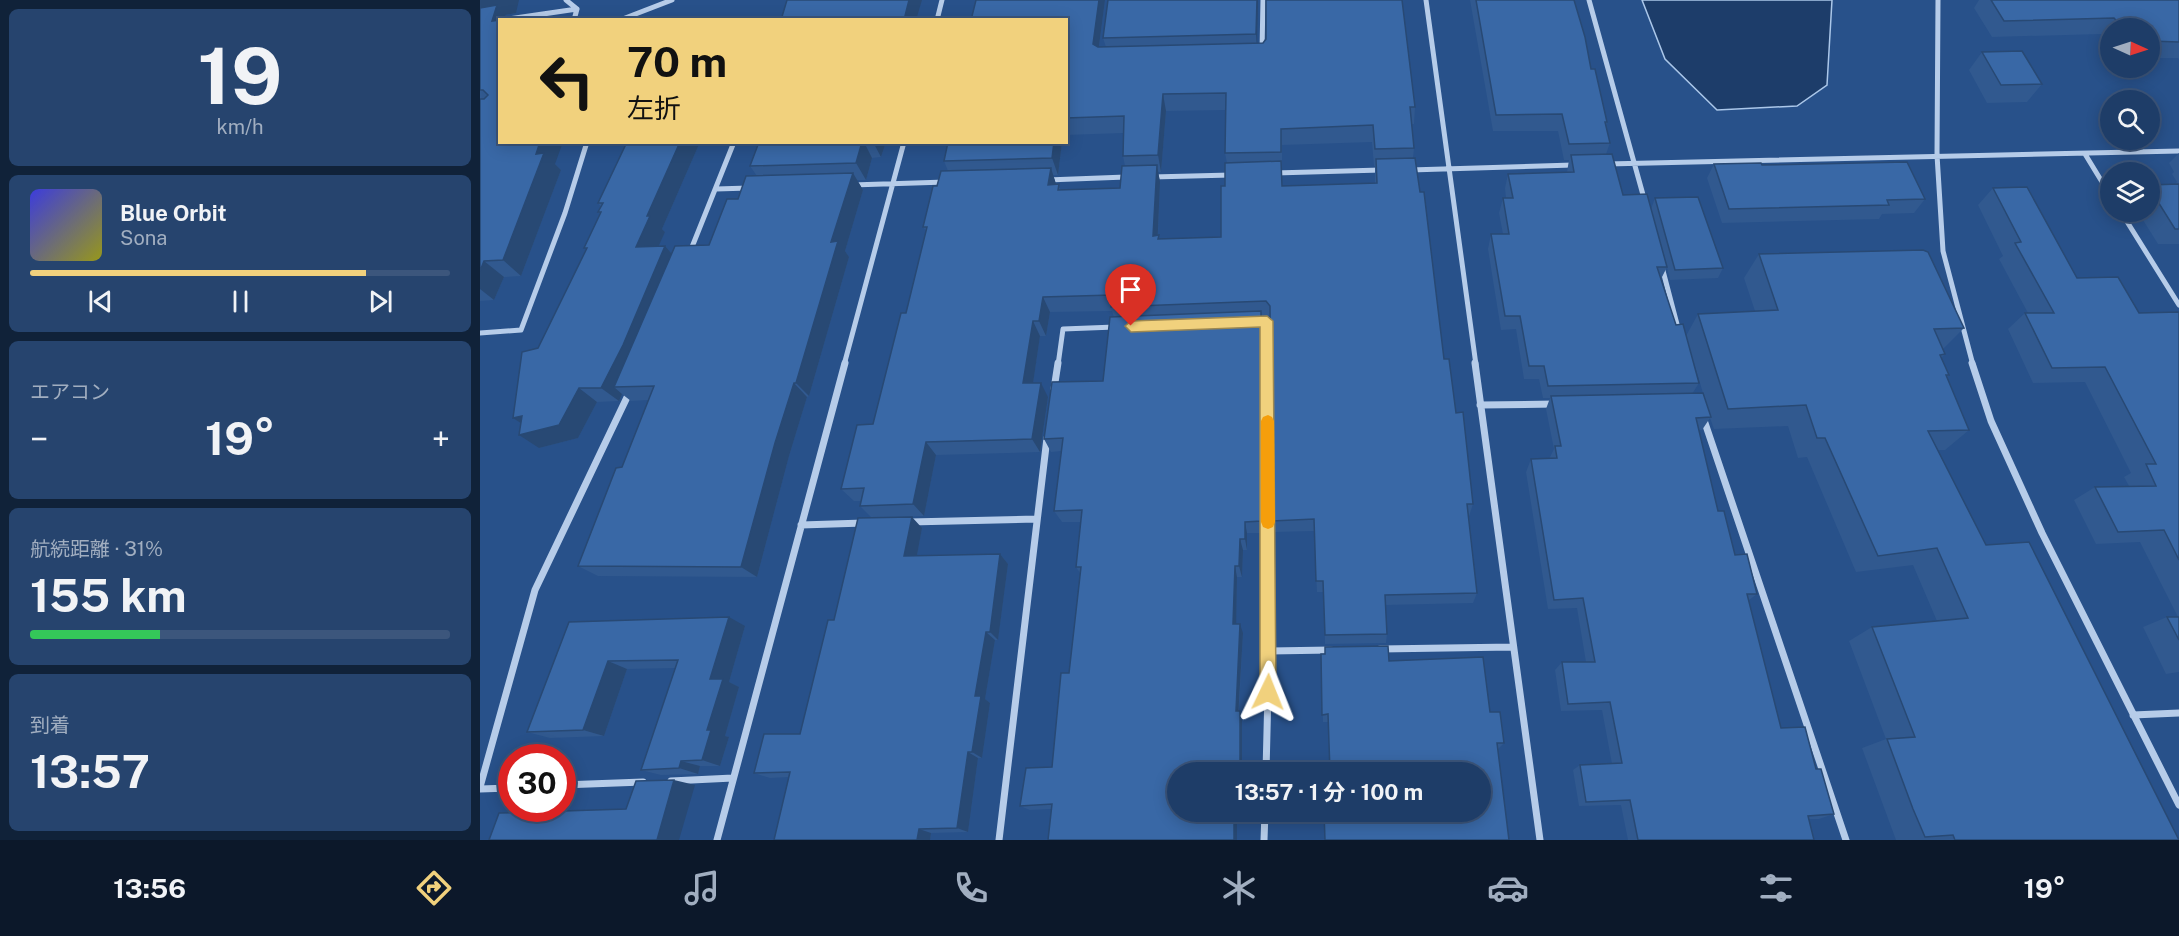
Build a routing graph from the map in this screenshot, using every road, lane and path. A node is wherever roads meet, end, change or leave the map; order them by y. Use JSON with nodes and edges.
{"nodes":[{"id":1,"x":566,"y":0,"type":"edge"},
{"id":2,"x":672,"y":0,"type":"edge"},
{"id":3,"x":942,"y":0,"type":"edge"},
{"id":4,"x":1263,"y":0,"type":"edge"},
{"id":5,"x":1426,"y":0,"type":"edge"},
{"id":6,"x":1589,"y":0,"type":"edge"},
{"id":7,"x":1938,"y":0,"type":"edge"},
{"id":8,"x":577,"y":9,"type":"junction"},
{"id":9,"x":516,"y":18,"type":"edge"},
{"id":10,"x":575,"y":18,"type":"edge"},
{"id":11,"x":625,"y":18,"type":"edge"},
{"id":12,"x":938,"y":18,"type":"edge"},
{"id":13,"x":1262,"y":56,"type":"edge"},
{"id":14,"x":586,"y":144,"type":"edge"},
{"id":15,"x":733,"y":144,"type":"edge"},
{"id":16,"x":903,"y":144,"type":"edge"},
{"id":17,"x":2179,"y":151,"type":"edge"},
{"id":18,"x":2085,"y":154,"type":"junction"},
{"id":19,"x":1937,"y":155,"type":"junction"},
{"id":20,"x":1634,"y":163,"type":"junction"},
{"id":21,"x":1599,"y":164,"type":"edge"},
{"id":22,"x":1576,"y":165,"type":"edge"},
{"id":23,"x":1448,"y":168,"type":"junction"},
{"id":24,"x":1389,"y":170,"type":"edge"},
{"id":25,"x":1401,"y":170,"type":"edge"},
{"id":26,"x":1271,"y":173,"type":"edge"},
{"id":27,"x":1236,"y":174,"type":"edge"},
{"id":28,"x":1130,"y":177,"type":"edge"},
{"id":29,"x":1141,"y":177,"type":"edge"},
{"id":30,"x":2100,"y":179,"type":"edge"},
{"id":31,"x":1035,"y":180,"type":"edge"},
{"id":32,"x":952,"y":182,"type":"edge"},
{"id":33,"x":893,"y":184,"type":"junction"},
{"id":34,"x":846,"y":185,"type":"edge"},
{"id":35,"x":752,"y":188,"type":"edge"},
{"id":36,"x":716,"y":189,"type":"junction"},
{"id":37,"x":1646,"y":208,"type":"edge"},
{"id":38,"x":2127,"y":222,"type":"edge"},
{"id":39,"x":1659,"y":254,"type":"edge"},
{"id":40,"x":688,"y":255,"type":"edge"},
{"id":41,"x":2179,"y":305,"type":"edge"},
{"id":42,"x":1243,"y":322,"type":"edge"},
{"id":43,"x":1123,"y":327,"type":"edge"},
{"id":44,"x":480,"y":333,"type":"edge"},
{"id":45,"x":1683,"y":344,"type":"edge"},
{"id":46,"x":632,"y":387,"type":"edge"},
{"id":47,"x":1053,"y":396,"type":"edge"},
{"id":48,"x":1560,"y":404,"type":"edge"},
{"id":49,"x":1480,"y":405,"type":"junction"},
{"id":50,"x":1702,"y":412,"type":"edge"},
{"id":51,"x":1049,"y":430,"type":"edge"},
{"id":52,"x":1036,"y":519,"type":"junction"},
{"id":53,"x":907,"y":522,"type":"edge"},
{"id":54,"x":872,"y":523,"type":"edge"},
{"id":55,"x":801,"y":525,"type":"junction"},
{"id":56,"x":1513,"y":647,"type":"junction"},
{"id":57,"x":1339,"y":650,"type":"edge"},
{"id":58,"x":1374,"y":650,"type":"edge"},
{"id":59,"x":1269,"y":651,"type":"junction"},
{"id":60,"x":2179,"y":713,"type":"edge"},
{"id":61,"x":2133,"y":715,"type":"junction"},
{"id":62,"x":1266,"y":762,"type":"edge"},
{"id":63,"x":734,"y":778,"type":"junction"},
{"id":64,"x":654,"y":781,"type":"edge"},
{"id":65,"x":665,"y":781,"type":"edge"},
{"id":66,"x":576,"y":784,"type":"edge"},
{"id":67,"x":480,"y":788,"type":"edge"},
{"id":68,"x":498,"y":788,"type":"edge"},
{"id":69,"x":2179,"y":804,"type":"edge"},
{"id":70,"x":1265,"y":822,"type":"edge"},
{"id":71,"x":717,"y":840,"type":"edge"},
{"id":72,"x":999,"y":840,"type":"edge"},
{"id":73,"x":1264,"y":840,"type":"edge"},
{"id":74,"x":1540,"y":840,"type":"edge"},
{"id":75,"x":1846,"y":840,"type":"edge"}],
"edges":[{"from":1,"to":8,"type":"street"},
{"from":2,"to":11,"type":"street"},
{"from":3,"to":12,"type":"street"},
{"from":4,"to":13,"type":"street"},
{"from":5,"to":23,"type":"street"},
{"from":6,"to":20,"type":"street"},
{"from":7,"to":19,"type":"street"},
{"from":8,"to":9,"type":"street"},
{"from":8,"to":10,"type":"street"},
{"from":14,"to":44,"type":"street"},
{"from":15,"to":36,"type":"street"},
{"from":16,"to":33,"type":"street"},
{"from":17,"to":18,"type":"street"},
{"from":18,"to":19,"type":"street"},
{"from":18,"to":30,"type":"street"},
{"from":19,"to":20,"type":"street"},
{"from":19,"to":61,"type":"street"},
{"from":20,"to":21,"type":"street"},
{"from":20,"to":37,"type":"street"},
{"from":22,"to":23,"type":"street"},
{"from":23,"to":25,"type":"street"},
{"from":23,"to":49,"type":"street"},
{"from":24,"to":26,"type":"street"},
{"from":27,"to":29,"type":"street"},
{"from":28,"to":31,"type":"street"},
{"from":32,"to":33,"type":"street"},
{"from":33,"to":34,"type":"street"},
{"from":33,"to":55,"type":"street"},
{"from":35,"to":36,"type":"street"},
{"from":36,"to":40,"type":"street"},
{"from":38,"to":41,"type":"street"},
{"from":39,"to":45,"type":"street"},
{"from":42,"to":59,"type":"street"},
{"from":43,"to":47,"type":"street"},
{"from":46,"to":67,"type":"street"},
{"from":48,"to":49,"type":"street"},
{"from":49,"to":56,"type":"street"},
{"from":50,"to":75,"type":"street"},
{"from":51,"to":52,"type":"street"},
{"from":52,"to":53,"type":"street"},
{"from":52,"to":72,"type":"street"},
{"from":54,"to":55,"type":"street"},
{"from":55,"to":63,"type":"street"},
{"from":56,"to":58,"type":"street"},
{"from":56,"to":74,"type":"street"},
{"from":57,"to":59,"type":"street"},
{"from":59,"to":62,"type":"street"},
{"from":60,"to":61,"type":"street"},
{"from":61,"to":69,"type":"street"},
{"from":63,"to":65,"type":"street"},
{"from":63,"to":71,"type":"street"},
{"from":64,"to":66,"type":"street"},
{"from":67,"to":68,"type":"street"},
{"from":70,"to":73,"type":"street"}]}
